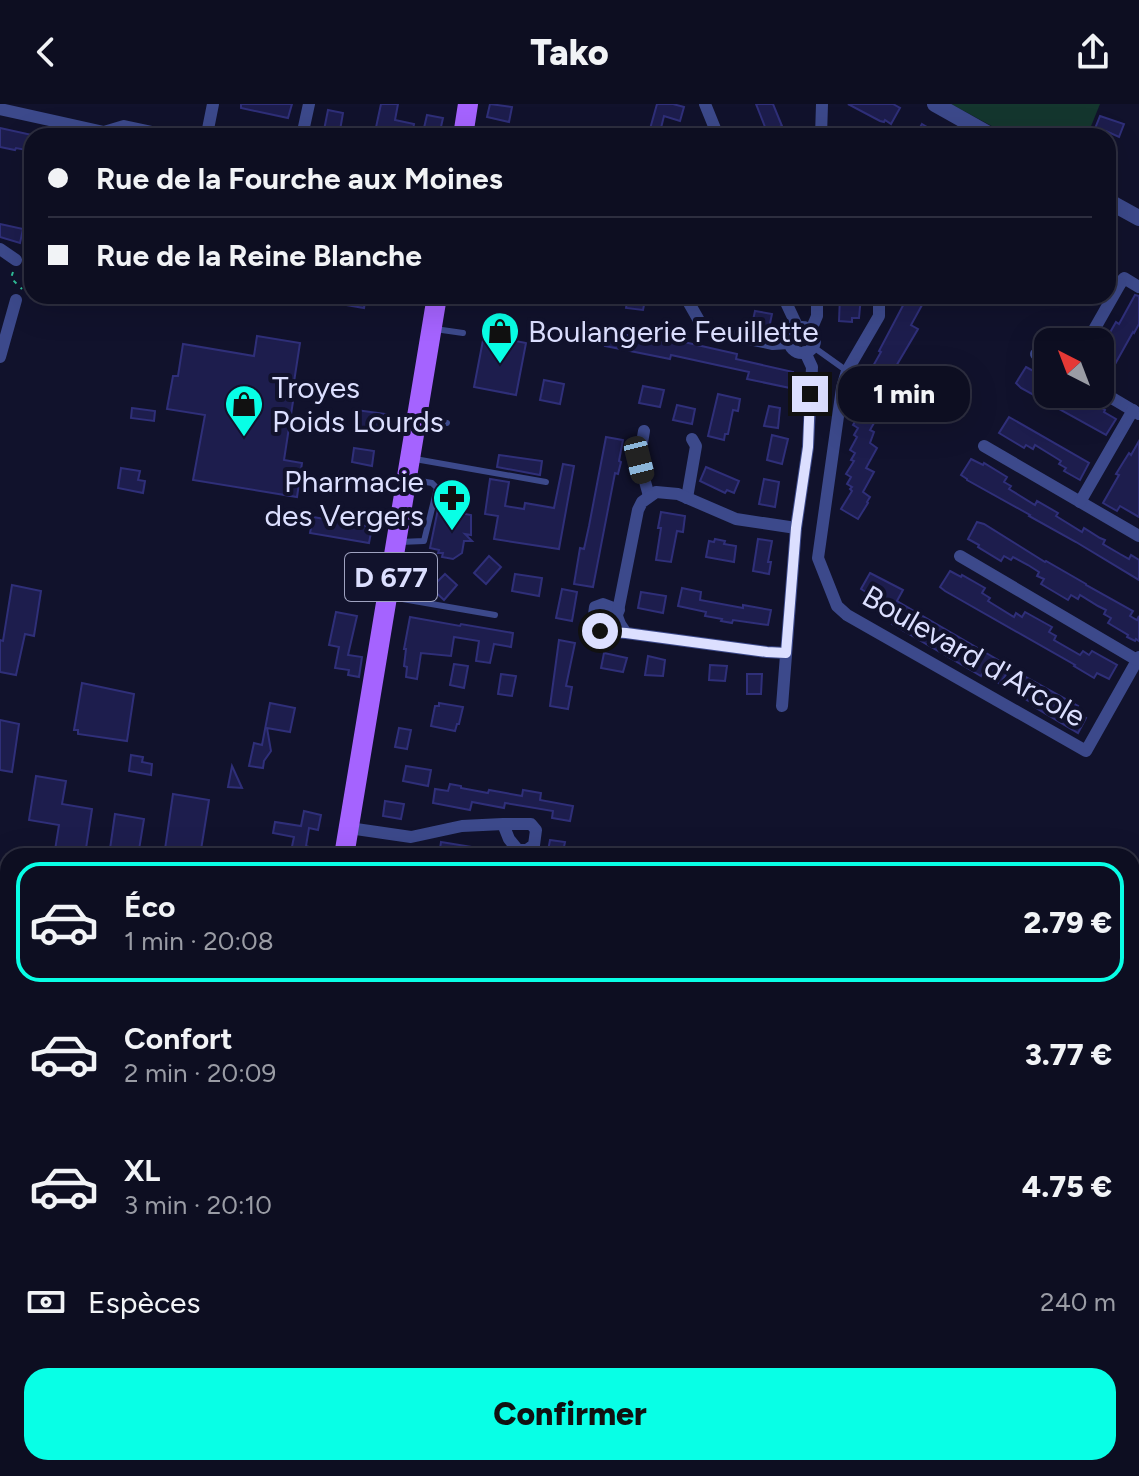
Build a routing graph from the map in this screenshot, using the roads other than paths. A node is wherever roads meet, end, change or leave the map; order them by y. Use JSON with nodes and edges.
{"nodes":[{"id":1,"x":213,"y":104,"type":"edge"},
{"id":2,"x":309,"y":104,"type":"edge"},
{"id":3,"x":468,"y":104,"type":"edge"},
{"id":4,"x":705,"y":104,"type":"edge"},
{"id":5,"x":822,"y":104,"type":"edge"},
{"id":6,"x":935,"y":104,"type":"edge"},
{"id":7,"x":0,"y":109,"type":"edge"},
{"id":8,"x":79,"y":128,"type":"edge"},
{"id":9,"x":208,"y":128,"type":"edge"},
{"id":10,"x":304,"y":128,"type":"edge"},
{"id":11,"x":464,"y":128,"type":"edge"},
{"id":12,"x":715,"y":128,"type":"edge"},
{"id":13,"x":821,"y":128,"type":"edge"},
{"id":14,"x":978,"y":128,"type":"edge"},
{"id":15,"x":1116,"y":205,"type":"edge"},
{"id":16,"x":1139,"y":218,"type":"edge"},
{"id":17,"x":0,"y":249,"type":"edge"},
{"id":18,"x":16,"y":260,"type":"road end"},
{"id":19,"x":1116,"y":281,"type":"edge"},
{"id":20,"x":1120,"y":284,"type":"junction"},
{"id":21,"x":1139,"y":287,"type":"edge"},
{"id":22,"x":1116,"y":291,"type":"edge"},
{"id":23,"x":16,"y":300,"type":"road end"},
{"id":24,"x":436,"y":304,"type":"edge"},
{"id":25,"x":690,"y":304,"type":"edge"},
{"id":26,"x":788,"y":304,"type":"edge"},
{"id":27,"x":817,"y":304,"type":"edge"},
{"id":28,"x":879,"y":304,"type":"edge"},
{"id":29,"x":1109,"y":304,"type":"edge"},
{"id":30,"x":432,"y":328,"type":"junction"},
{"id":31,"x":1095,"y":328,"type":"edge"},
{"id":32,"x":804,"y":329,"type":"junction"},
{"id":33,"x":463,"y":333,"type":"dead end"},
{"id":34,"x":789,"y":343,"type":"junction"},
{"id":35,"x":809,"y":349,"type":"junction"},
{"id":36,"x":0,"y":357,"type":"edge"},
{"id":37,"x":847,"y":371,"type":"junction"},
{"id":38,"x":1114,"y":399,"type":"edge"},
{"id":39,"x":1136,"y":412,"type":"edge"},
{"id":40,"x":417,"y":417,"type":"junction"},
{"id":41,"x":447,"y":423,"type":"dead end"},
{"id":42,"x":644,"y":431,"type":"dead end"},
{"id":43,"x":692,"y":439,"type":"dead end"},
{"id":44,"x":984,"y":446,"type":"dead end"},
{"id":45,"x":408,"y":469,"type":"junction"},
{"id":46,"x":546,"y":482,"type":"dead end"},
{"id":47,"x":649,"y":496,"type":"junction"},
{"id":48,"x":687,"y":498,"type":"junction"},
{"id":49,"x":1080,"y":502,"type":"junction"},
{"id":50,"x":796,"y":528,"type":"junction"},
{"id":51,"x":1139,"y":536,"type":"edge"},
{"id":52,"x":396,"y":543,"type":"junction"},
{"id":53,"x":960,"y":556,"type":"dead end"},
{"id":54,"x":388,"y":596,"type":"junction"},
{"id":55,"x":619,"y":610,"type":"junction"},
{"id":56,"x":495,"y":615,"type":"dead end"},
{"id":57,"x":626,"y":633,"type":"junction"},
{"id":58,"x":786,"y":653,"type":"junction"},
{"id":59,"x":1138,"y":658,"type":"edge"},
{"id":60,"x":782,"y":706,"type":"dead end"},
{"id":61,"x":503,"y":824,"type":"dead end"},
{"id":62,"x":349,"y":828,"type":"junction"},
{"id":63,"x":345,"y":848,"type":"edge"}],
"edges":[{"from":1,"to":9,"type":"street"},
{"from":2,"to":10,"type":"street"},
{"from":3,"to":11,"type":"main road"},
{"from":4,"to":12,"type":"street"},
{"from":5,"to":13,"type":"street"},
{"from":6,"to":14,"type":"street"},
{"from":7,"to":8,"type":"street"},
{"from":15,"to":16,"type":"street"},
{"from":17,"to":18,"type":"street"},
{"from":19,"to":20,"type":"street"},
{"from":20,"to":21,"type":"street"},
{"from":20,"to":22,"type":"street"},
{"from":23,"to":36,"type":"street"},
{"from":24,"to":30,"type":"main road","number":"D 677"},
{"from":25,"to":34,"type":"street"},
{"from":26,"to":32,"type":"street"},
{"from":27,"to":32,"type":"street"},
{"from":28,"to":37,"type":"street","name":"Boulevard d'Arcole"},
{"from":29,"to":31,"type":"street"},
{"from":30,"to":33,"type":"lane"},
{"from":30,"to":40,"type":"main road","number":"D 677"},
{"from":32,"to":34,"type":"street"},
{"from":32,"to":35,"type":"street"},
{"from":34,"to":35,"type":"street"},
{"from":35,"to":37,"type":"lane"},
{"from":35,"to":50,"type":"street"},
{"from":37,"to":59,"type":"street","name":"Boulevard d'Arcole"},
{"from":38,"to":39,"type":"street"},
{"from":39,"to":49,"type":"street"},
{"from":40,"to":41,"type":"lane"},
{"from":40,"to":45,"type":"main road","number":"D 677"},
{"from":42,"to":47,"type":"street"},
{"from":43,"to":48,"type":"street"},
{"from":44,"to":49,"type":"street"},
{"from":45,"to":46,"type":"lane"},
{"from":45,"to":52,"type":"main road","number":"D 677"},
{"from":45,"to":52,"type":"lane"},
{"from":47,"to":48,"type":"street"},
{"from":47,"to":55,"type":"street"},
{"from":48,"to":50,"type":"street"},
{"from":49,"to":51,"type":"street"},
{"from":50,"to":58,"type":"street"},
{"from":52,"to":54,"type":"main road","number":"D 677"},
{"from":53,"to":59,"type":"street"},
{"from":54,"to":56,"type":"lane"},
{"from":54,"to":62,"type":"main road","number":"D 677"},
{"from":55,"to":57,"type":"street"},
{"from":55,"to":57,"type":"street"},
{"from":57,"to":58,"type":"street"},
{"from":58,"to":60,"type":"street"},
{"from":61,"to":62,"type":"street"},
{"from":62,"to":63,"type":"main road","number":"D 677"}]}
